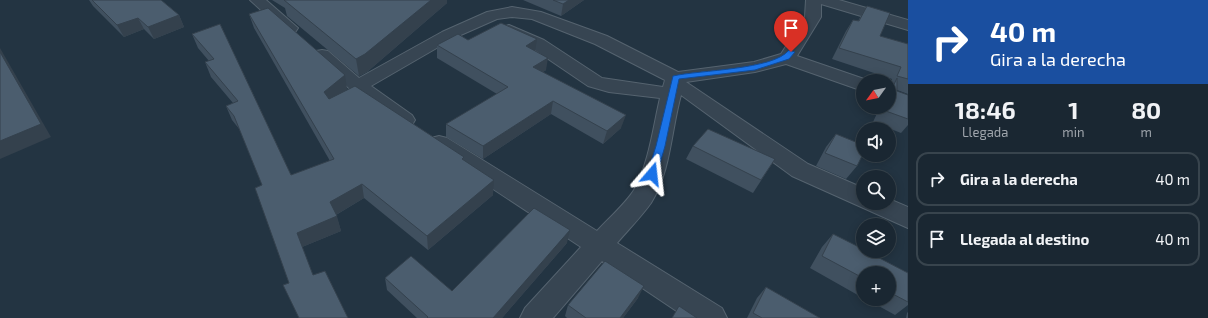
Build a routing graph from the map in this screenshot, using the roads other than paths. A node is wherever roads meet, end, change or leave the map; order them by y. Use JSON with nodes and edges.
{"nodes":[{"id":1,"x":813,"y":0,"type":"edge"},
{"id":2,"x":822,"y":0,"type":"edge"},
{"id":3,"x":264,"y":1,"type":"edge"},
{"id":4,"x":482,"y":19,"type":"junction"},
{"id":5,"x":908,"y":25,"type":"edge"},
{"id":6,"x":787,"y":58,"type":"junction"},
{"id":7,"x":856,"y":83,"type":"edge"},
{"id":8,"x":674,"y":84,"type":"junction"},
{"id":9,"x":358,"y":86,"type":"junction"},
{"id":10,"x":856,"y":195,"type":"edge"},
{"id":11,"x":890,"y":210,"type":"edge"},
{"id":12,"x":908,"y":218,"type":"edge"},
{"id":13,"x":598,"y":244,"type":"junction"},
{"id":14,"x":535,"y":318,"type":"edge"},
{"id":15,"x":712,"y":318,"type":"edge"}],
"edges":[{"from":1,"to":6,"type":"street"},
{"from":2,"to":5,"type":"street"},
{"from":3,"to":9,"type":"street"},
{"from":4,"to":8,"type":"street"},
{"from":4,"to":8,"type":"street"},
{"from":4,"to":9,"type":"street"},
{"from":6,"to":7,"type":"street"},
{"from":6,"to":8,"type":"street"},
{"from":8,"to":10,"type":"street"},
{"from":8,"to":13,"type":"street"},
{"from":9,"to":13,"type":"street"},
{"from":11,"to":12,"type":"street"},
{"from":13,"to":14,"type":"street"},
{"from":13,"to":15,"type":"street"}]}
